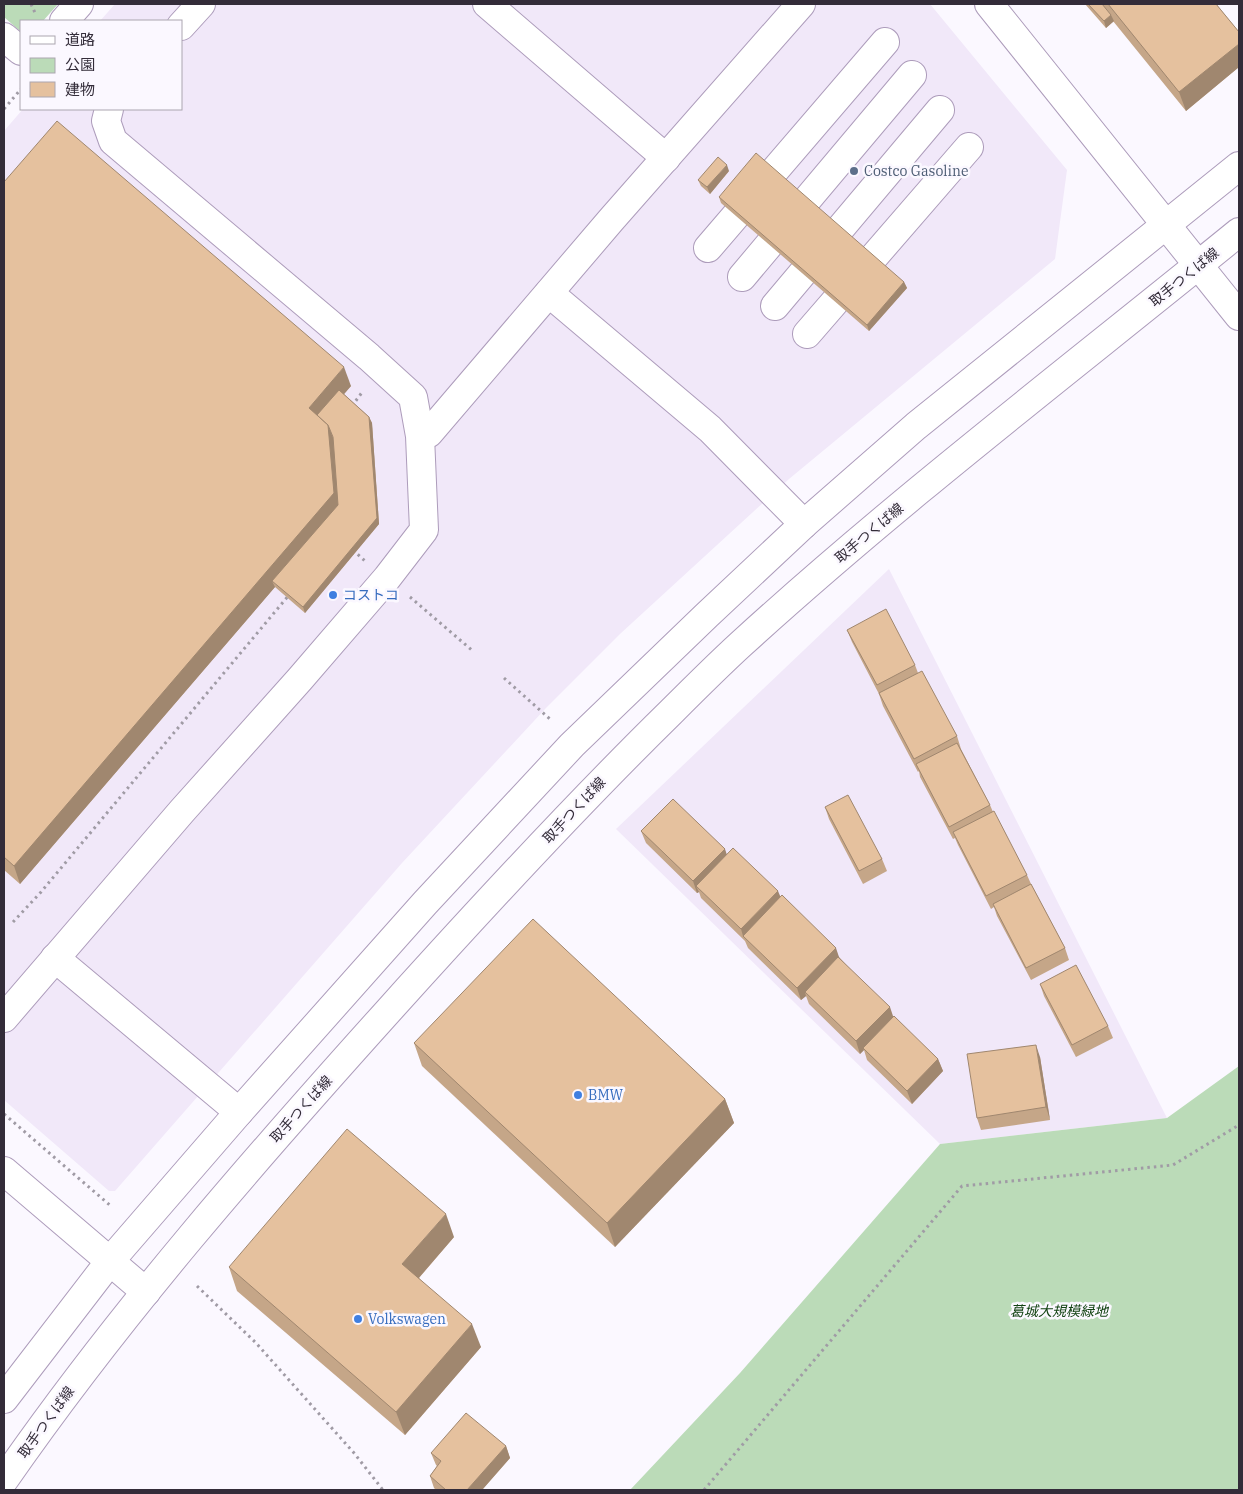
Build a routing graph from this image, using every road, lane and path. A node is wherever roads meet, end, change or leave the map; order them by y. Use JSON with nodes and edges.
{"nodes":[{"id":1,"x":79,"y":4,"type":"edge"},
{"id":2,"x":201,"y":4,"type":"edge"},
{"id":3,"x":487,"y":4,"type":"edge"},
{"id":4,"x":801,"y":4,"type":"edge"},
{"id":5,"x":989,"y":4,"type":"edge"},
{"id":6,"x":65,"y":20,"type":"edge"},
{"id":7,"x":182,"y":25,"type":"edge"},
{"id":8,"x":4,"y":37,"type":"edge"},
{"id":9,"x":885,"y":42,"type":"dead end"},
{"id":10,"x":20,"y":50,"type":"edge"},
{"id":11,"x":912,"y":75,"type":"dead end"},
{"id":12,"x":20,"y":90,"type":"edge"},
{"id":13,"x":4,"y":109,"type":"edge"},
{"id":14,"x":109,"y":110,"type":"edge"},
{"id":15,"x":940,"y":110,"type":"dead end"},
{"id":16,"x":969,"y":147,"type":"dead end"},
{"id":17,"x":666,"y":158,"type":"junction"},
{"id":18,"x":1239,"y":166,"type":"edge"},
{"id":19,"x":1166,"y":225,"type":"junction"},
{"id":20,"x":1239,"y":232,"type":"edge"},
{"id":21,"x":708,"y":248,"type":"dead end"},
{"id":22,"x":1199,"y":265,"type":"junction"},
{"id":23,"x":742,"y":277,"type":"dead end"},
{"id":24,"x":549,"y":293,"type":"junction"},
{"id":25,"x":775,"y":306,"type":"dead end"},
{"id":26,"x":1239,"y":316,"type":"edge"},
{"id":27,"x":807,"y":334,"type":"dead end"},
{"id":28,"x":365,"y":388,"type":"dead end"},
{"id":29,"x":350,"y":409,"type":"edge"},
{"id":30,"x":429,"y":433,"type":"dead end"},
{"id":31,"x":804,"y":524,"type":"junction"},
{"id":32,"x":352,"y":550,"type":"edge"},
{"id":33,"x":367,"y":563,"type":"dead end"},
{"id":34,"x":293,"y":590,"type":"edge"},
{"id":35,"x":404,"y":592,"type":"dead end"},
{"id":36,"x":474,"y":652,"type":"dead end"},
{"id":37,"x":504,"y":678,"type":"dead end"},
{"id":38,"x":551,"y":720,"type":"dead end"},
{"id":39,"x":12,"y":922,"type":"dead end"},
{"id":40,"x":55,"y":958,"type":"junction"},
{"id":41,"x":4,"y":1018,"type":"edge"},
{"id":42,"x":239,"y":1112,"type":"junction"},
{"id":43,"x":4,"y":1114,"type":"edge"},
{"id":44,"x":1239,"y":1125,"type":"edge"},
{"id":45,"x":4,"y":1171,"type":"edge"},
{"id":46,"x":112,"y":1207,"type":"dead end"},
{"id":47,"x":110,"y":1261,"type":"junction"},
{"id":48,"x":197,"y":1286,"type":"dead end"},
{"id":49,"x":146,"y":1292,"type":"junction"},
{"id":50,"x":4,"y":1399,"type":"edge"},
{"id":51,"x":4,"y":1480,"type":"edge"},
{"id":52,"x":383,"y":1490,"type":"edge"},
{"id":53,"x":704,"y":1490,"type":"edge"}],
"edges":[{"from":1,"to":6,"type":"main road"},
{"from":2,"to":7,"type":"main road"},
{"from":3,"to":17,"type":"main road"},
{"from":4,"to":17,"type":"main road"},
{"from":5,"to":19,"type":"main road"},
{"from":8,"to":10,"type":"main road"},
{"from":9,"to":21,"type":"main road"},
{"from":11,"to":23,"type":"main road"},
{"from":12,"to":13,"type":"path"},
{"from":14,"to":40,"type":"main road"},
{"from":15,"to":25,"type":"main road"},
{"from":16,"to":27,"type":"main road"},
{"from":17,"to":24,"type":"main road"},
{"from":18,"to":19,"type":"main road"},
{"from":19,"to":22,"type":"main road"},
{"from":19,"to":31,"type":"main road"},
{"from":20,"to":22,"type":"main road","name":"取手つくば線"},
{"from":22,"to":26,"type":"main road"},
{"from":22,"to":49,"type":"main road","name":"取手つくば線"},
{"from":24,"to":30,"type":"main road"},
{"from":24,"to":31,"type":"main road"},
{"from":28,"to":29,"type":"path"},
{"from":31,"to":42,"type":"main road"},
{"from":32,"to":33,"type":"path"},
{"from":34,"to":39,"type":"path"},
{"from":35,"to":36,"type":"path"},
{"from":37,"to":38,"type":"path"},
{"from":40,"to":41,"type":"main road"},
{"from":40,"to":42,"type":"main road"},
{"from":42,"to":47,"type":"main road"},
{"from":43,"to":46,"type":"path"},
{"from":44,"to":53,"type":"path"},
{"from":45,"to":47,"type":"main road"},
{"from":47,"to":49,"type":"main road"},
{"from":47,"to":50,"type":"main road"},
{"from":48,"to":52,"type":"path"},
{"from":49,"to":51,"type":"main road","name":"取手つくば線"}]}
